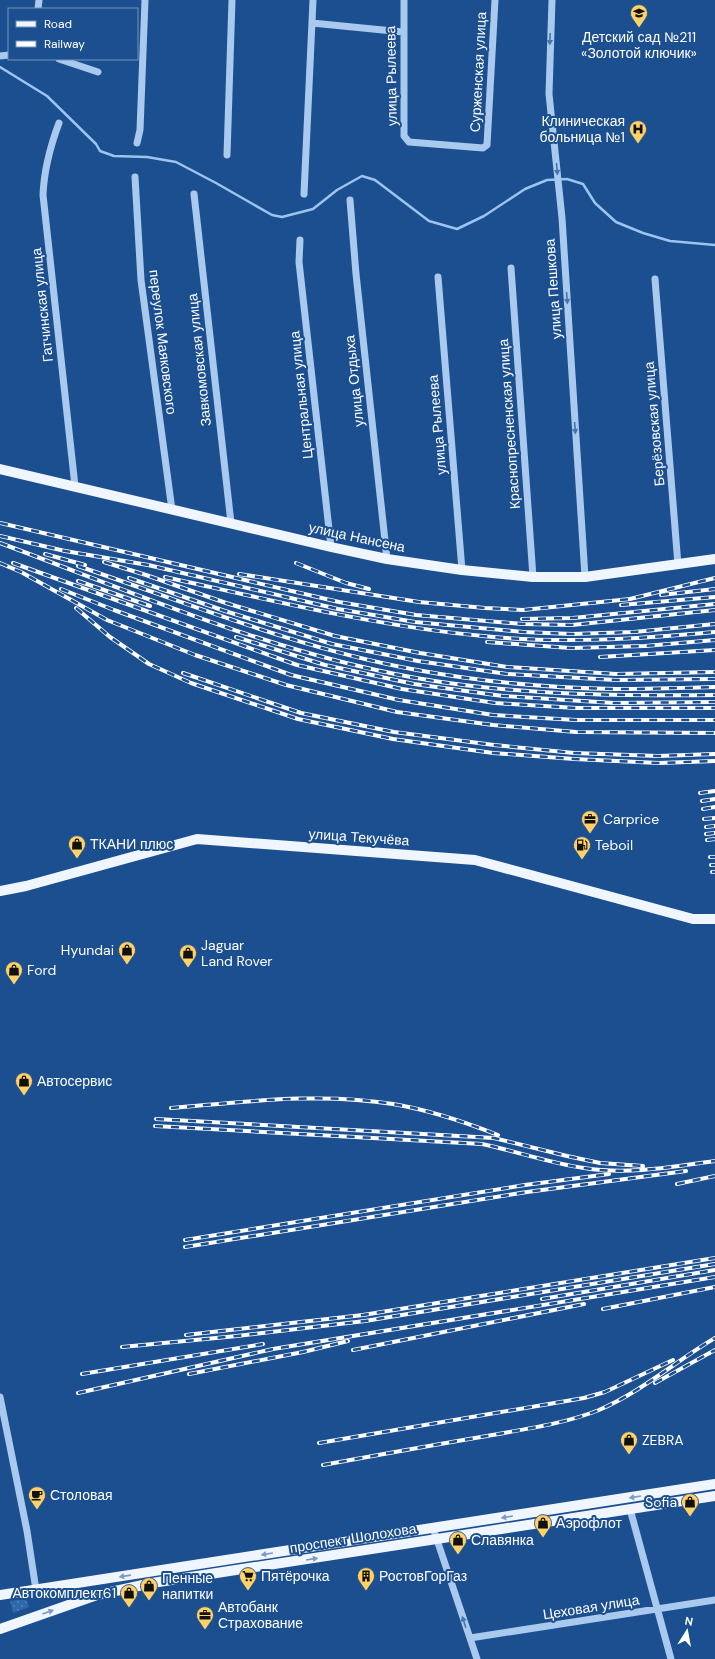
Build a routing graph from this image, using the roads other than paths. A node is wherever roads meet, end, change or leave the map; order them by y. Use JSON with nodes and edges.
{"nodes":[{"id":1,"x":145,"y":0,"type":"edge"},
{"id":2,"x":232,"y":0,"type":"edge"},
{"id":3,"x":313,"y":0,"type":"edge"},
{"id":4,"x":404,"y":0,"type":"edge"},
{"id":5,"x":495,"y":0,"type":"edge"},
{"id":6,"x":552,"y":0,"type":"edge"},
{"id":7,"x":312,"y":23,"type":"junction"},
{"id":8,"x":403,"y":32,"type":"junction"},
{"id":9,"x":62,"y":60,"type":"edge"},
{"id":10,"x":98,"y":72,"type":"dead end"},
{"id":11,"x":59,"y":123,"type":"dead end"},
{"id":12,"x":137,"y":143,"type":"dead end"},
{"id":13,"x":488,"y":145,"type":"joint"},
{"id":14,"x":227,"y":155,"type":"dead end"},
{"id":15,"x":135,"y":177,"type":"dead end"},
{"id":16,"x":194,"y":194,"type":"dead end"},
{"id":17,"x":304,"y":194,"type":"dead end"},
{"id":18,"x":350,"y":200,"type":"dead end"},
{"id":19,"x":300,"y":240,"type":"dead end"},
{"id":20,"x":511,"y":268,"type":"dead end"},
{"id":21,"x":438,"y":278,"type":"dead end"},
{"id":22,"x":655,"y":280,"type":"dead end"},
{"id":23,"x":0,"y":469,"type":"edge"},
{"id":24,"x":75,"y":486,"type":"junction"},
{"id":25,"x":172,"y":510,"type":"junction"},
{"id":26,"x":231,"y":523,"type":"junction"},
{"id":27,"x":330,"y":547,"type":"junction"},
{"id":28,"x":387,"y":559,"type":"junction"},
{"id":29,"x":715,"y":559,"type":"edge"},
{"id":30,"x":678,"y":566,"type":"junction"},
{"id":31,"x":462,"y":570,"type":"junction"},
{"id":32,"x":533,"y":577,"type":"junction"},
{"id":33,"x":585,"y":577,"type":"junction"},
{"id":34,"x":0,"y":891,"type":"edge"},
{"id":35,"x":715,"y":919,"type":"edge"},
{"id":36,"x":0,"y":1397,"type":"edge"},
{"id":37,"x":715,"y":1484,"type":"edge"},
{"id":38,"x":715,"y":1496,"type":"edge"},
{"id":39,"x":630,"y":1509,"type":"junction"},
{"id":40,"x":433,"y":1528,"type":"junction"},
{"id":41,"x":437,"y":1540,"type":"junction"},
{"id":42,"x":36,"y":1590,"type":"junction"},
{"id":43,"x":0,"y":1595,"type":"edge"},
{"id":44,"x":715,"y":1600,"type":"edge"},
{"id":45,"x":657,"y":1610,"type":"junction"},
{"id":46,"x":0,"y":1629,"type":"edge"},
{"id":47,"x":470,"y":1638,"type":"junction"},
{"id":48,"x":477,"y":1659,"type":"edge"},
{"id":49,"x":671,"y":1659,"type":"edge"}],
"edges":[{"from":1,"to":12,"type":"street"},
{"from":2,"to":14,"type":"street"},
{"from":3,"to":7,"type":"street"},
{"from":4,"to":8,"type":"street","name":"улица Рылеева"},
{"from":5,"to":13,"type":"street","name":"Сурженская улица"},
{"from":6,"to":33,"type":"street","name":"улица Пешкова","one_way":true},
{"from":7,"to":8,"type":"street"},
{"from":7,"to":17,"type":"street"},
{"from":8,"to":13,"type":"street","name":"улица Рылеева"},
{"from":9,"to":10,"type":"street"},
{"from":11,"to":24,"type":"street","name":"Гатчинская улица"},
{"from":15,"to":25,"type":"street","name":"переулок Маяковского"},
{"from":16,"to":26,"type":"street","name":"Завкомовская улица"},
{"from":18,"to":28,"type":"street","name":"улица Отдыха"},
{"from":19,"to":27,"type":"street","name":"Центральная улица"},
{"from":20,"to":32,"type":"street","name":"Краснопресненская улица"},
{"from":21,"to":31,"type":"street","name":"улица Рылеева"},
{"from":22,"to":30,"type":"street","name":"Берёзовская улица"},
{"from":23,"to":24,"type":"main road","name":"улица Нансена"},
{"from":24,"to":25,"type":"main road","name":"улица Нансена"},
{"from":25,"to":26,"type":"main road","name":"улица Нансена"},
{"from":26,"to":27,"type":"main road","name":"улица Нансена"},
{"from":27,"to":28,"type":"main road","name":"улица Нансена"},
{"from":28,"to":31,"type":"main road","name":"улица Нансена"},
{"from":29,"to":30,"type":"main road","name":"улица Нансена"},
{"from":30,"to":33,"type":"main road","name":"улица Нансена"},
{"from":31,"to":32,"type":"main road","name":"улица Нансена"},
{"from":32,"to":33,"type":"main road","name":"улица Нансена"},
{"from":34,"to":35,"type":"main road","name":"улица Текучёва"},
{"from":36,"to":42,"type":"street"},
{"from":37,"to":40,"type":"main road","name":"проспект Шолохова","one_way":true},
{"from":38,"to":39,"type":"main road","name":"проспект Шолохова"},
{"from":39,"to":41,"type":"main road","name":"проспект Шолохова"},
{"from":39,"to":45,"type":"street"},
{"from":40,"to":41,"type":"street"},
{"from":40,"to":42,"type":"main road","name":"проспект Шолохова","one_way":true},
{"from":46,"to":41,"type":"main road","name":"проспект Шолохова","one_way":true},
{"from":47,"to":41,"type":"street","one_way":true},
{"from":42,"to":43,"type":"main road","name":"проспект Шолохова"},
{"from":44,"to":45,"type":"street","name":"Цеховая улица"},
{"from":45,"to":47,"type":"street","name":"Цеховая улица"},
{"from":45,"to":49,"type":"street"},
{"from":47,"to":48,"type":"street"}]}
